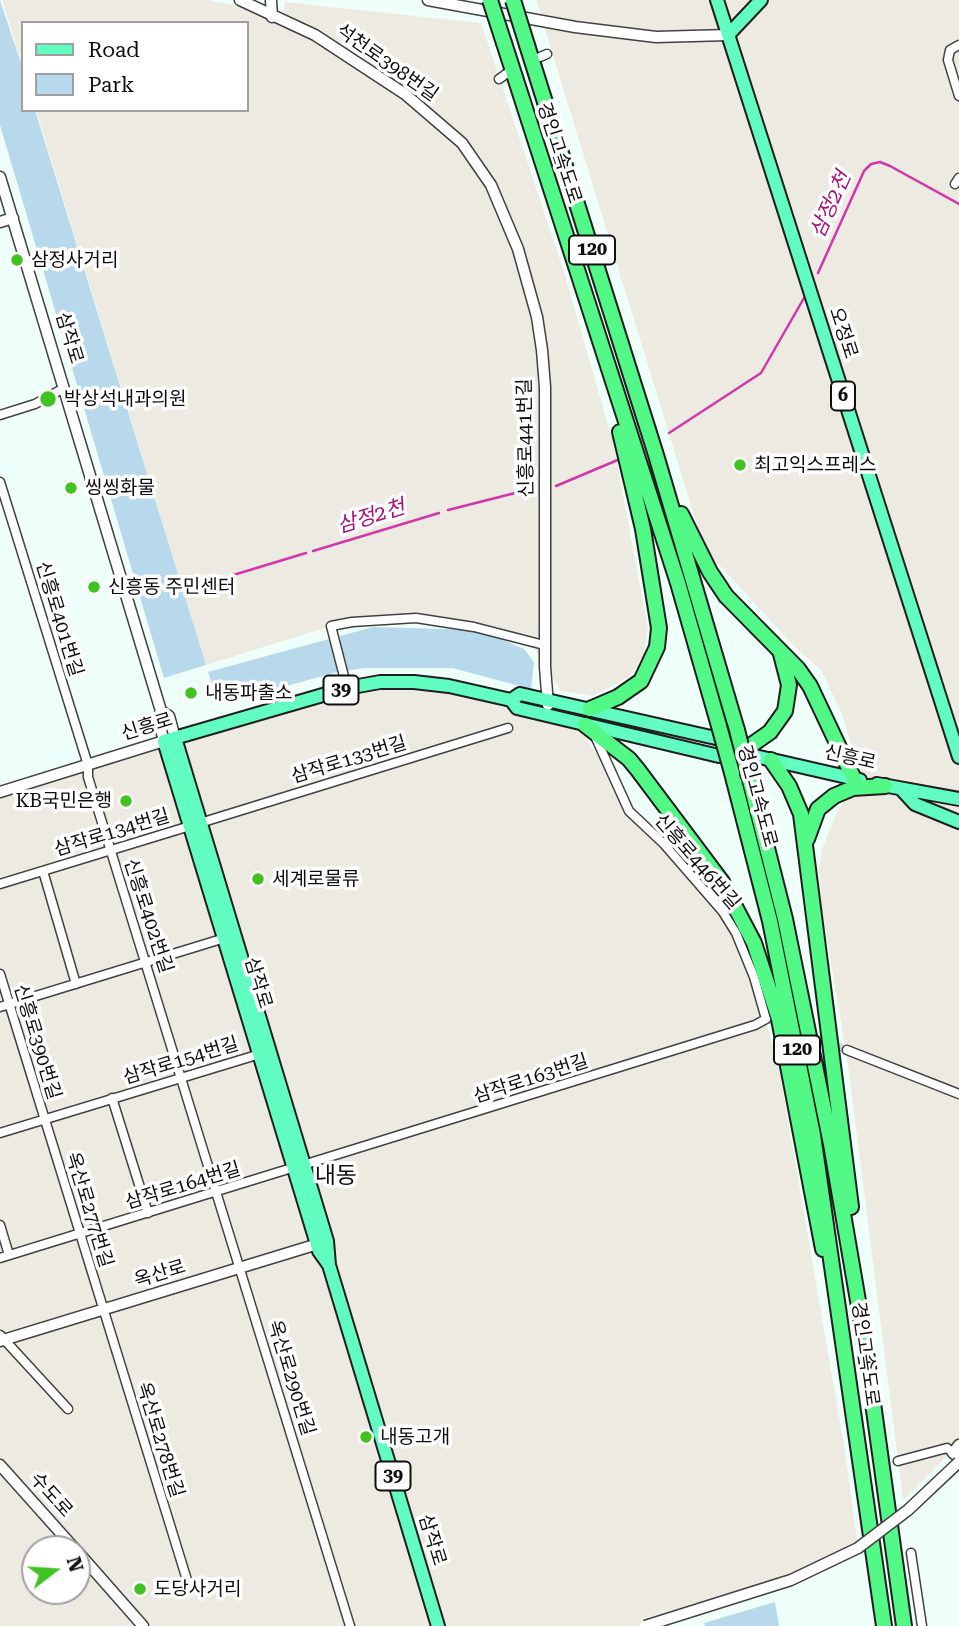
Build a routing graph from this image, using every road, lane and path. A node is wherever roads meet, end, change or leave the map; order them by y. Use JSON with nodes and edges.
{"nodes":[{"id":1,"x":240,"y":0,"type":"edge"},
{"id":2,"x":271,"y":0,"type":"edge"},
{"id":3,"x":428,"y":0,"type":"edge"},
{"id":4,"x":490,"y":0,"type":"edge"},
{"id":5,"x":513,"y":0,"type":"edge"},
{"id":6,"x":717,"y":0,"type":"edge"},
{"id":7,"x":761,"y":0,"type":"edge"},
{"id":8,"x":272,"y":17,"type":"junction"},
{"id":9,"x":728,"y":35,"type":"junction"},
{"id":10,"x":959,"y":44,"type":"edge"},
{"id":11,"x":959,"y":96,"type":"edge"},
{"id":12,"x":0,"y":177,"type":"edge"},
{"id":13,"x":491,"y":185,"type":"joint"},
{"id":14,"x":13,"y":218,"type":"junction"},
{"id":15,"x":0,"y":222,"type":"edge"},
{"id":16,"x":601,"y":346,"type":"junction"},
{"id":17,"x":64,"y":388,"type":"junction"},
{"id":18,"x":0,"y":415,"type":"edge"},
{"id":19,"x":656,"y":455,"type":"junction"},
{"id":20,"x":0,"y":482,"type":"edge"},
{"id":21,"x":544,"y":645,"type":"junction"},
{"id":22,"x":778,"y":647,"type":"junction"},
{"id":23,"x":347,"y":688,"type":"junction"},
{"id":24,"x":511,"y":700,"type":"junction"},
{"id":25,"x":548,"y":700,"type":"junction"},
{"id":26,"x":590,"y":709,"type":"junction"},
{"id":27,"x":550,"y":715,"type":"junction"},
{"id":28,"x":508,"y":728,"type":"dead end"},
{"id":29,"x":590,"y":729,"type":"junction"},
{"id":30,"x":170,"y":740,"type":"junction"},
{"id":31,"x":736,"y":752,"type":"junction"},
{"id":32,"x":959,"y":757,"type":"edge"},
{"id":33,"x":771,"y":760,"type":"junction"},
{"id":34,"x":88,"y":765,"type":"junction"},
{"id":35,"x":854,"y":779,"type":"junction"},
{"id":36,"x":885,"y":786,"type":"junction"},
{"id":37,"x":902,"y":790,"type":"junction"},
{"id":38,"x":0,"y":792,"type":"edge"},
{"id":39,"x":959,"y":799,"type":"edge"},
{"id":40,"x":959,"y":822,"type":"edge"},
{"id":41,"x":195,"y":824,"type":"junction"},
{"id":42,"x":806,"y":847,"type":"junction"},
{"id":43,"x":111,"y":850,"type":"junction"},
{"id":44,"x":43,"y":871,"type":"junction"},
{"id":45,"x":0,"y":884,"type":"edge"},
{"id":46,"x":229,"y":937,"type":"junction"},
{"id":47,"x":146,"y":962,"type":"junction"},
{"id":48,"x":0,"y":974,"type":"edge"},
{"id":49,"x":76,"y":984,"type":"junction"},
{"id":50,"x":9,"y":1004,"type":"junction"},
{"id":51,"x":0,"y":1007,"type":"edge"},
{"id":52,"x":769,"y":1020,"type":"joint"},
{"id":53,"x":847,"y":1050,"type":"tunnel mouth"},
{"id":54,"x":260,"y":1054,"type":"junction"},
{"id":55,"x":182,"y":1076,"type":"junction"},
{"id":56,"x":959,"y":1094,"type":"edge"},
{"id":57,"x":112,"y":1098,"type":"junction"},
{"id":58,"x":45,"y":1119,"type":"junction"},
{"id":59,"x":0,"y":1133,"type":"edge"},
{"id":60,"x":299,"y":1166,"type":"junction"},
{"id":61,"x":219,"y":1192,"type":"junction"},
{"id":62,"x":148,"y":1213,"type":"junction"},
{"id":63,"x":0,"y":1225,"type":"edge"},
{"id":64,"x":80,"y":1233,"type":"junction"},
{"id":65,"x":322,"y":1243,"type":"junction"},
{"id":66,"x":5,"y":1256,"type":"edge"},
{"id":67,"x":241,"y":1267,"type":"junction"},
{"id":68,"x":103,"y":1309,"type":"junction"},
{"id":69,"x":862,"y":1324,"type":"junction"},
{"id":70,"x":843,"y":1330,"type":"junction"},
{"id":71,"x":1,"y":1339,"type":"edge"},
{"id":72,"x":68,"y":1409,"type":"dead end"},
{"id":73,"x":956,"y":1451,"type":"edge"},
{"id":74,"x":898,"y":1461,"type":"dead end"},
{"id":75,"x":0,"y":1465,"type":"edge"},
{"id":76,"x":63,"y":1535,"type":"edge"},
{"id":77,"x":911,"y":1553,"type":"dead end"},
{"id":78,"x":91,"y":1567,"type":"edge"},
{"id":79,"x":187,"y":1580,"type":"dead end"},
{"id":80,"x":143,"y":1626,"type":"edge"},
{"id":81,"x":350,"y":1626,"type":"edge"},
{"id":82,"x":438,"y":1626,"type":"edge"},
{"id":83,"x":645,"y":1626,"type":"edge"},
{"id":84,"x":884,"y":1626,"type":"edge"},
{"id":85,"x":904,"y":1626,"type":"edge"},
{"id":86,"x":922,"y":1626,"type":"edge"}],
"edges":[{"from":1,"to":8,"type":"street","name":"석천로398번길"},
{"from":2,"to":8,"type":"street"},
{"from":3,"to":9,"type":"street"},
{"from":4,"to":16,"type":"highway","name":"경인고속도로","number":"120","bridge":true},
{"from":5,"to":19,"type":"highway","name":"경인고속도로","number":"120","bridge":true},
{"from":6,"to":9,"type":"main road","name":"오정로","number":"6"},
{"from":7,"to":9,"type":"main road"},
{"from":8,"to":13,"type":"street","name":"석천로398번길"},
{"from":9,"to":32,"type":"main road","name":"오정로","number":"6"},
{"from":10,"to":11,"type":"street"},
{"from":12,"to":14,"type":"street","name":"삼작로"},
{"from":13,"to":21,"type":"street","name":"신흥로441번길"},
{"from":14,"to":15,"type":"street"},
{"from":14,"to":17,"type":"street","name":"삼작로"},
{"from":16,"to":26,"type":"highway"},
{"from":16,"to":70,"type":"highway","name":"경인고속도로","number":"120","bridge":true},
{"from":17,"to":18,"type":"street"},
{"from":17,"to":30,"type":"street","name":"삼작로"},
{"from":19,"to":22,"type":"highway"},
{"from":19,"to":69,"type":"highway","name":"경인고속도로","number":"120","bridge":true},
{"from":20,"to":34,"type":"street","name":"신흥로401번길"},
{"from":21,"to":23,"type":"street"},
{"from":21,"to":25,"type":"street","name":"신흥로441번길"},
{"from":22,"to":31,"type":"highway"},
{"from":22,"to":35,"type":"highway"},
{"from":23,"to":24,"type":"main road","name":"신흥로","number":"39"},
{"from":23,"to":30,"type":"main road","name":"신흥로","number":"39"},
{"from":24,"to":25,"type":"main road","name":"신흥로","number":"39"},
{"from":24,"to":27,"type":"main road","name":"신흥로","number":"39"},
{"from":25,"to":26,"type":"main road","name":"신흥로","number":"39"},
{"from":25,"to":27,"type":"street","name":"신흥로441번길"},
{"from":26,"to":31,"type":"main road","name":"신흥로","number":"39"},
{"from":27,"to":29,"type":"main road","name":"신흥로","number":"39"},
{"from":28,"to":41,"type":"street","name":"삼작로133번길"},
{"from":29,"to":31,"type":"main road","name":"신흥로","number":"39"},
{"from":29,"to":52,"type":"street","name":"신흥로446번길"},
{"from":29,"to":70,"type":"highway"},
{"from":30,"to":34,"type":"street","name":"신흥로"},
{"from":30,"to":41,"type":"main road","name":"삼작로","number":"39"},
{"from":31,"to":33,"type":"main road","name":"신흥로","number":"39"},
{"from":33,"to":35,"type":"main road","name":"신흥로","number":"39"},
{"from":33,"to":42,"type":"highway"},
{"from":34,"to":38,"type":"street","name":"신흥로"},
{"from":34,"to":43,"type":"street","name":"신흥로402번길"},
{"from":35,"to":36,"type":"main road","name":"신흥로","number":"39"},
{"from":36,"to":37,"type":"main road","name":"신흥로","number":"39"},
{"from":36,"to":42,"type":"highway"},
{"from":37,"to":39,"type":"main road","name":"신흥로","number":"39"},
{"from":37,"to":40,"type":"main road"},
{"from":41,"to":43,"type":"street","name":"삼작로134번길"},
{"from":41,"to":46,"type":"main road","name":"삼작로","number":"39"},
{"from":42,"to":69,"type":"highway"},
{"from":43,"to":44,"type":"street","name":"삼작로134번길"},
{"from":43,"to":47,"type":"street","name":"신흥로402번길"},
{"from":44,"to":45,"type":"street","name":"삼작로134번길"},
{"from":44,"to":49,"type":"street","name":"삼작로134번길"},
{"from":46,"to":47,"type":"street"},
{"from":46,"to":54,"type":"main road","name":"삼작로","number":"39"},
{"from":46,"to":60,"type":"main road","name":"삼작로","number":"39"},
{"from":47,"to":49,"type":"street"},
{"from":47,"to":55,"type":"street","name":"신흥로402번길"},
{"from":48,"to":50,"type":"street","name":"신흥로390번길"},
{"from":49,"to":50,"type":"street"},
{"from":50,"to":51,"type":"street"},
{"from":50,"to":58,"type":"street","name":"신흥로390번길"},
{"from":52,"to":60,"type":"street","name":"삼작로163번길"},
{"from":53,"to":56,"type":"street"},
{"from":54,"to":55,"type":"street","name":"삼작로154번길"},
{"from":54,"to":60,"type":"main road","name":"삼작로","number":"39"},
{"from":55,"to":57,"type":"street","name":"삼작로154번길"},
{"from":55,"to":61,"type":"street","name":"신흥로402번길"},
{"from":57,"to":58,"type":"street","name":"삼작로154번길"},
{"from":57,"to":62,"type":"street","name":"삼작로154번길"},
{"from":58,"to":59,"type":"street","name":"삼작로154번길"},
{"from":58,"to":64,"type":"street","name":"옥산로277번길"},
{"from":60,"to":61,"type":"street","name":"삼작로164번길"},
{"from":60,"to":65,"type":"main road","name":"삼작로","number":"39"},
{"from":61,"to":62,"type":"street","name":"삼작로164번길"},
{"from":61,"to":67,"type":"street","name":"옥산로290번길"},
{"from":62,"to":64,"type":"street","name":"삼작로164번길"},
{"from":63,"to":66,"type":"street"},
{"from":64,"to":66,"type":"street","name":"삼작로164번길"},
{"from":64,"to":68,"type":"street","name":"옥산로277번길"},
{"from":65,"to":67,"type":"street","name":"옥산로"},
{"from":65,"to":82,"type":"main road","name":"삼작로","number":"39"},
{"from":67,"to":68,"type":"street","name":"옥산로"},
{"from":67,"to":81,"type":"street","name":"옥산로290번길"},
{"from":68,"to":71,"type":"street","name":"옥산로"},
{"from":68,"to":79,"type":"street","name":"옥산로278번길"},
{"from":69,"to":85,"type":"highway","name":"경인고속도로","number":"120"},
{"from":70,"to":84,"type":"highway","name":"경인고속도로","number":"120"},
{"from":71,"to":72,"type":"street","name":"옥산로"},
{"from":73,"to":74,"type":"street"},
{"from":73,"to":83,"type":"street","bridge":true},
{"from":75,"to":76,"type":"street","name":"수도로"},
{"from":77,"to":86,"type":"street"},
{"from":78,"to":80,"type":"street","name":"수도로"}]}
